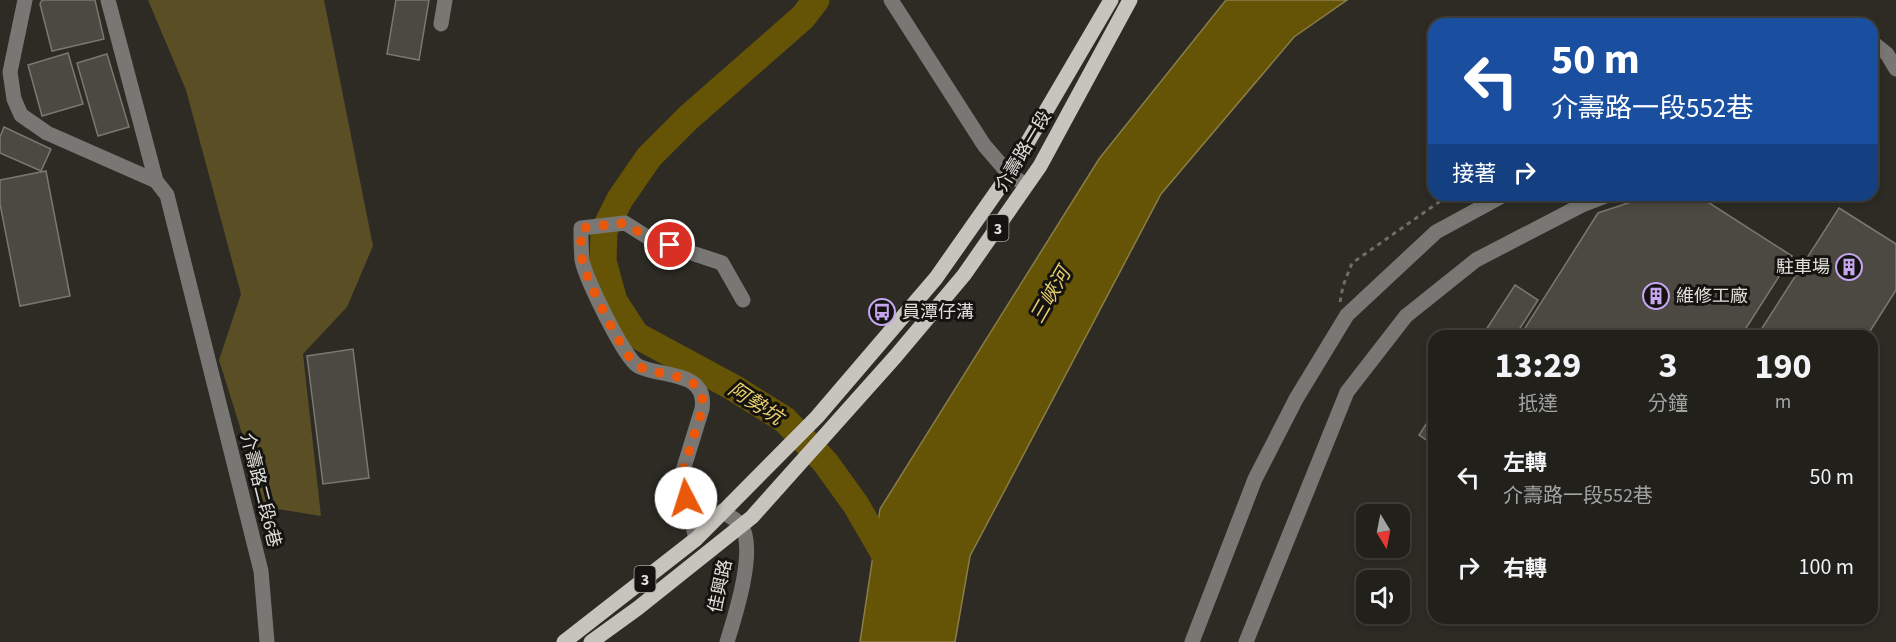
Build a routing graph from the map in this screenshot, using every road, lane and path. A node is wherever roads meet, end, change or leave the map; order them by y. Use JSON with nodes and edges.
{"nodes":[{"id":1,"x":25,"y":0,"type":"edge"},
{"id":2,"x":108,"y":0,"type":"edge"},
{"id":3,"x":445,"y":0,"type":"edge"},
{"id":4,"x":891,"y":0,"type":"edge"},
{"id":5,"x":1111,"y":0,"type":"edge"},
{"id":6,"x":1130,"y":0,"type":"edge"},
{"id":7,"x":441,"y":24,"type":"dead end"},
{"id":8,"x":1878,"y":47,"type":"edge"},
{"id":9,"x":1896,"y":69,"type":"edge"},
{"id":10,"x":1009,"y":174,"type":"junction"},
{"id":11,"x":156,"y":181,"type":"junction"},
{"id":12,"x":1026,"y":185,"type":"junction"},
{"id":13,"x":1493,"y":201,"type":"edge"},
{"id":14,"x":1592,"y":201,"type":"edge"},
{"id":15,"x":743,"y":300,"type":"dead end"},
{"id":16,"x":722,"y":511,"type":"junction"},
{"id":17,"x":742,"y":526,"type":"junction"},
{"id":18,"x":696,"y":539,"type":"junction"},
{"id":19,"x":267,"y":642,"type":"edge"},
{"id":20,"x":564,"y":642,"type":"edge"},
{"id":21,"x":591,"y":642,"type":"edge"},
{"id":22,"x":727,"y":642,"type":"edge"},
{"id":23,"x":1192,"y":642,"type":"edge"},
{"id":24,"x":1246,"y":642,"type":"edge"}],
"edges":[{"from":1,"to":11,"type":"street"},
{"from":2,"to":11,"type":"street","name":"介壽路二段6巷"},
{"from":3,"to":7,"type":"street"},
{"from":4,"to":10,"type":"street"},
{"from":5,"to":10,"type":"main road","name":"介壽路一段","number":"3"},
{"from":6,"to":12,"type":"main road","name":"介壽路一段","number":"3"},
{"from":8,"to":9,"type":"street"},
{"from":10,"to":12,"type":"street"},
{"from":10,"to":16,"type":"main road","name":"介壽路一段","number":"3"},
{"from":11,"to":19,"type":"street","name":"介壽路二段6巷"},
{"from":12,"to":17,"type":"main road","name":"介壽路一段","number":"3"},
{"from":13,"to":23,"type":"street"},
{"from":14,"to":24,"type":"street"},
{"from":15,"to":18,"type":"street"},
{"from":16,"to":17,"type":"street"},
{"from":16,"to":18,"type":"main road","number":"3"},
{"from":17,"to":21,"type":"main road","number":"3"},
{"from":17,"to":22,"type":"street","name":"佳興路"},
{"from":18,"to":20,"type":"main road","number":"3"}]}
